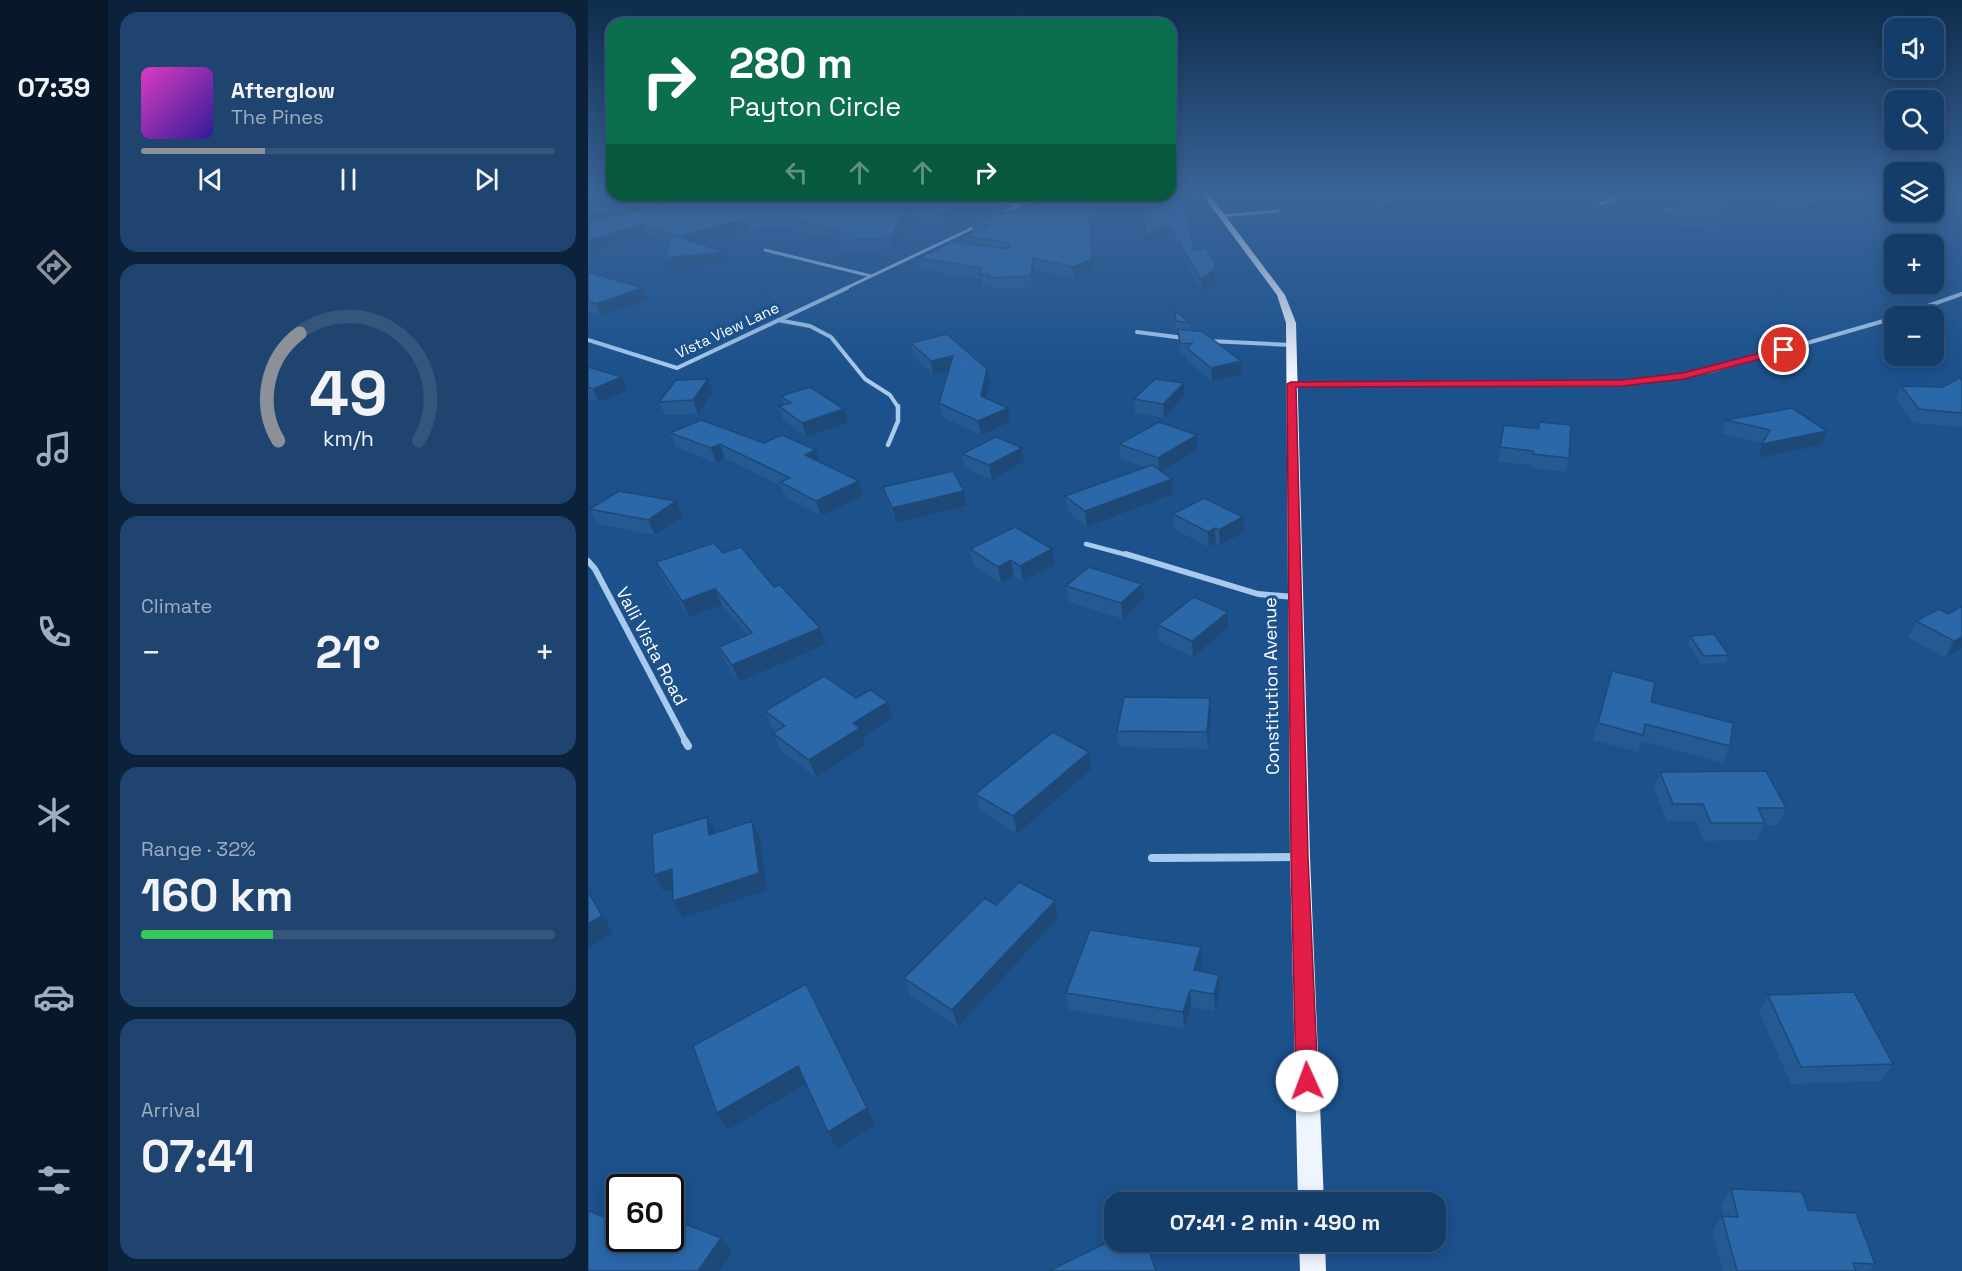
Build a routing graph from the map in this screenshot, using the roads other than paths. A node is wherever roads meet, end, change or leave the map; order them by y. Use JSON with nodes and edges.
{"nodes":[{"id":1,"x":779,"y":253,"type":"edge"},
{"id":2,"x":918,"y":253,"type":"edge"},
{"id":3,"x":1249,"y":253,"type":"edge"},
{"id":4,"x":871,"y":276,"type":"junction"},
{"id":5,"x":1962,"y":294,"type":"edge"},
{"id":6,"x":1928,"y":306,"type":"edge"},
{"id":7,"x":777,"y":320,"type":"junction"},
{"id":8,"x":1884,"y":321,"type":"edge"},
{"id":9,"x":1137,"y":332,"type":"dead end"},
{"id":10,"x":1190,"y":339,"type":"edge"},
{"id":11,"x":588,"y":340,"type":"edge"},
{"id":12,"x":1201,"y":340,"type":"edge"},
{"id":13,"x":1290,"y":345,"type":"junction"},
{"id":14,"x":1291,"y":384,"type":"junction"},
{"id":15,"x":888,"y":446,"type":"dead end"},
{"id":16,"x":1086,"y":544,"type":"dead end"},
{"id":17,"x":588,"y":561,"type":"edge"},
{"id":18,"x":1295,"y":597,"type":"junction"},
{"id":19,"x":688,"y":746,"type":"dead end"},
{"id":20,"x":1300,"y":857,"type":"junction"},
{"id":21,"x":1152,"y":858,"type":"dead end"},
{"id":22,"x":1311,"y":1192,"type":"edge"},
{"id":23,"x":1312,"y":1252,"type":"edge"},
{"id":24,"x":1313,"y":1271,"type":"edge"}],
"edges":[{"from":1,"to":4,"type":"street"},
{"from":2,"to":4,"type":"street","name":"Vista View Lane"},
{"from":3,"to":13,"type":"main road","name":"Constitution Avenue"},
{"from":4,"to":7,"type":"street","name":"Vista View Lane"},
{"from":5,"to":6,"type":"street"},
{"from":7,"to":11,"type":"street","name":"Vista View Lane"},
{"from":7,"to":15,"type":"street"},
{"from":8,"to":14,"type":"street"},
{"from":9,"to":10,"type":"street"},
{"from":12,"to":13,"type":"street"},
{"from":13,"to":14,"type":"main road","name":"Constitution Avenue"},
{"from":14,"to":18,"type":"main road","name":"Constitution Avenue"},
{"from":16,"to":18,"type":"street"},
{"from":17,"to":19,"type":"street","name":"Valli Vista Road"},
{"from":18,"to":20,"type":"main road","name":"Constitution Avenue"},
{"from":20,"to":21,"type":"street"},
{"from":20,"to":22,"type":"main road","name":"Constitution Avenue"},
{"from":23,"to":24,"type":"main road"}]}
